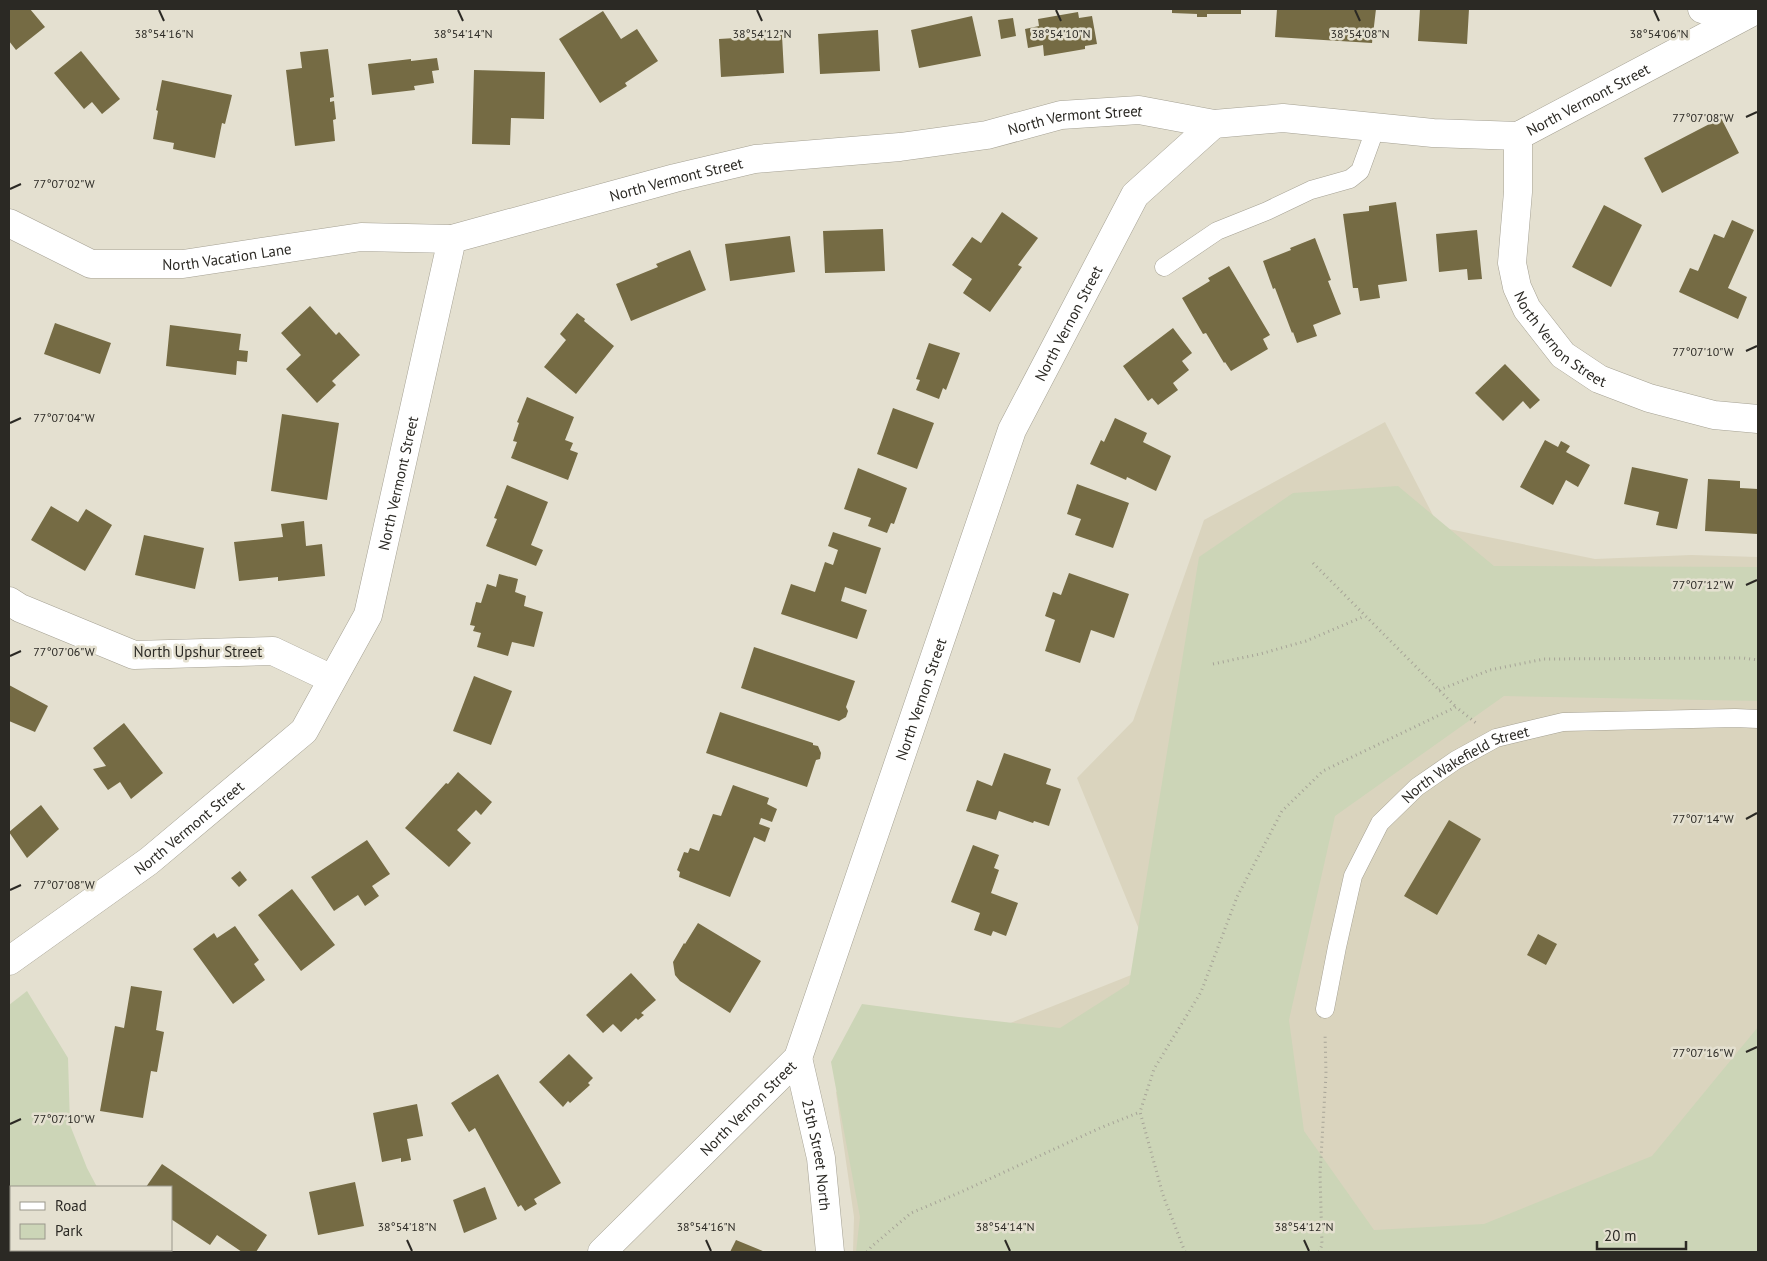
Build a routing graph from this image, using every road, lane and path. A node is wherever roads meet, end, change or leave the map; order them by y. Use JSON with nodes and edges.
{"nodes":[{"id":1,"x":1702,"y":9,"type":"edge"},
{"id":2,"x":1758,"y":9,"type":"edge"},
{"id":3,"x":1214,"y":124,"type":"junction"},
{"id":4,"x":1376,"y":127,"type":"junction"},
{"id":5,"x":1518,"y":136,"type":"junction"},
{"id":6,"x":9,"y":223,"type":"edge"},
{"id":7,"x":452,"y":239,"type":"junction"},
{"id":8,"x":1164,"y":267,"type":"dead end"},
{"id":9,"x":1758,"y":419,"type":"edge"},
{"id":10,"x":1313,"y":563,"type":"dead end"},
{"id":11,"x":9,"y":601,"type":"edge"},
{"id":12,"x":1365,"y":616,"type":"junction"},
{"id":13,"x":1758,"y":660,"type":"edge"},
{"id":14,"x":1213,"y":664,"type":"dead end"},
{"id":15,"x":332,"y":679,"type":"junction"},
{"id":16,"x":1439,"y":690,"type":"junction"},
{"id":17,"x":1456,"y":707,"type":"junction"},
{"id":18,"x":1758,"y":719,"type":"edge"},
{"id":19,"x":1496,"y":738,"type":"junction"},
{"id":20,"x":9,"y":961,"type":"edge"},
{"id":21,"x":1325,"y":1010,"type":"joint"},
{"id":22,"x":798,"y":1058,"type":"junction"},
{"id":23,"x":1140,"y":1112,"type":"junction"},
{"id":24,"x":602,"y":1252,"type":"edge"},
{"id":25,"x":830,"y":1252,"type":"edge"},
{"id":26,"x":867,"y":1252,"type":"edge"},
{"id":27,"x":1184,"y":1252,"type":"edge"},
{"id":28,"x":1319,"y":1252,"type":"edge"}],
"edges":[{"from":1,"to":2,"type":"street"},
{"from":2,"to":5,"type":"street","name":"North Vermont Street"},
{"from":3,"to":4,"type":"street","name":"North Vermont Street"},
{"from":3,"to":7,"type":"street","name":"North Vermont Street"},
{"from":3,"to":22,"type":"street","name":"North Vernon Street"},
{"from":4,"to":5,"type":"street","name":"North Vermont Street"},
{"from":4,"to":8,"type":"lane"},
{"from":5,"to":9,"type":"street","name":"North Vernon Street"},
{"from":6,"to":7,"type":"street","name":"North Vacation Lane"},
{"from":7,"to":15,"type":"street","name":"North Vermont Street"},
{"from":10,"to":12,"type":"path"},
{"from":11,"to":15,"type":"street","name":"North Upshur Street"},
{"from":12,"to":14,"type":"path"},
{"from":12,"to":16,"type":"path"},
{"from":13,"to":16,"type":"path"},
{"from":15,"to":20,"type":"street","name":"North Vermont Street"},
{"from":16,"to":17,"type":"path"},
{"from":17,"to":19,"type":"path"},
{"from":17,"to":23,"type":"path"},
{"from":18,"to":19,"type":"lane","name":"North Wakefield Street"},
{"from":19,"to":21,"type":"lane","name":"North Wakefield Street"},
{"from":21,"to":28,"type":"path"},
{"from":22,"to":24,"type":"street","name":"North Vernon Street"},
{"from":22,"to":25,"type":"street","name":"25th Street North"},
{"from":23,"to":26,"type":"path"},
{"from":23,"to":27,"type":"path"}]}
